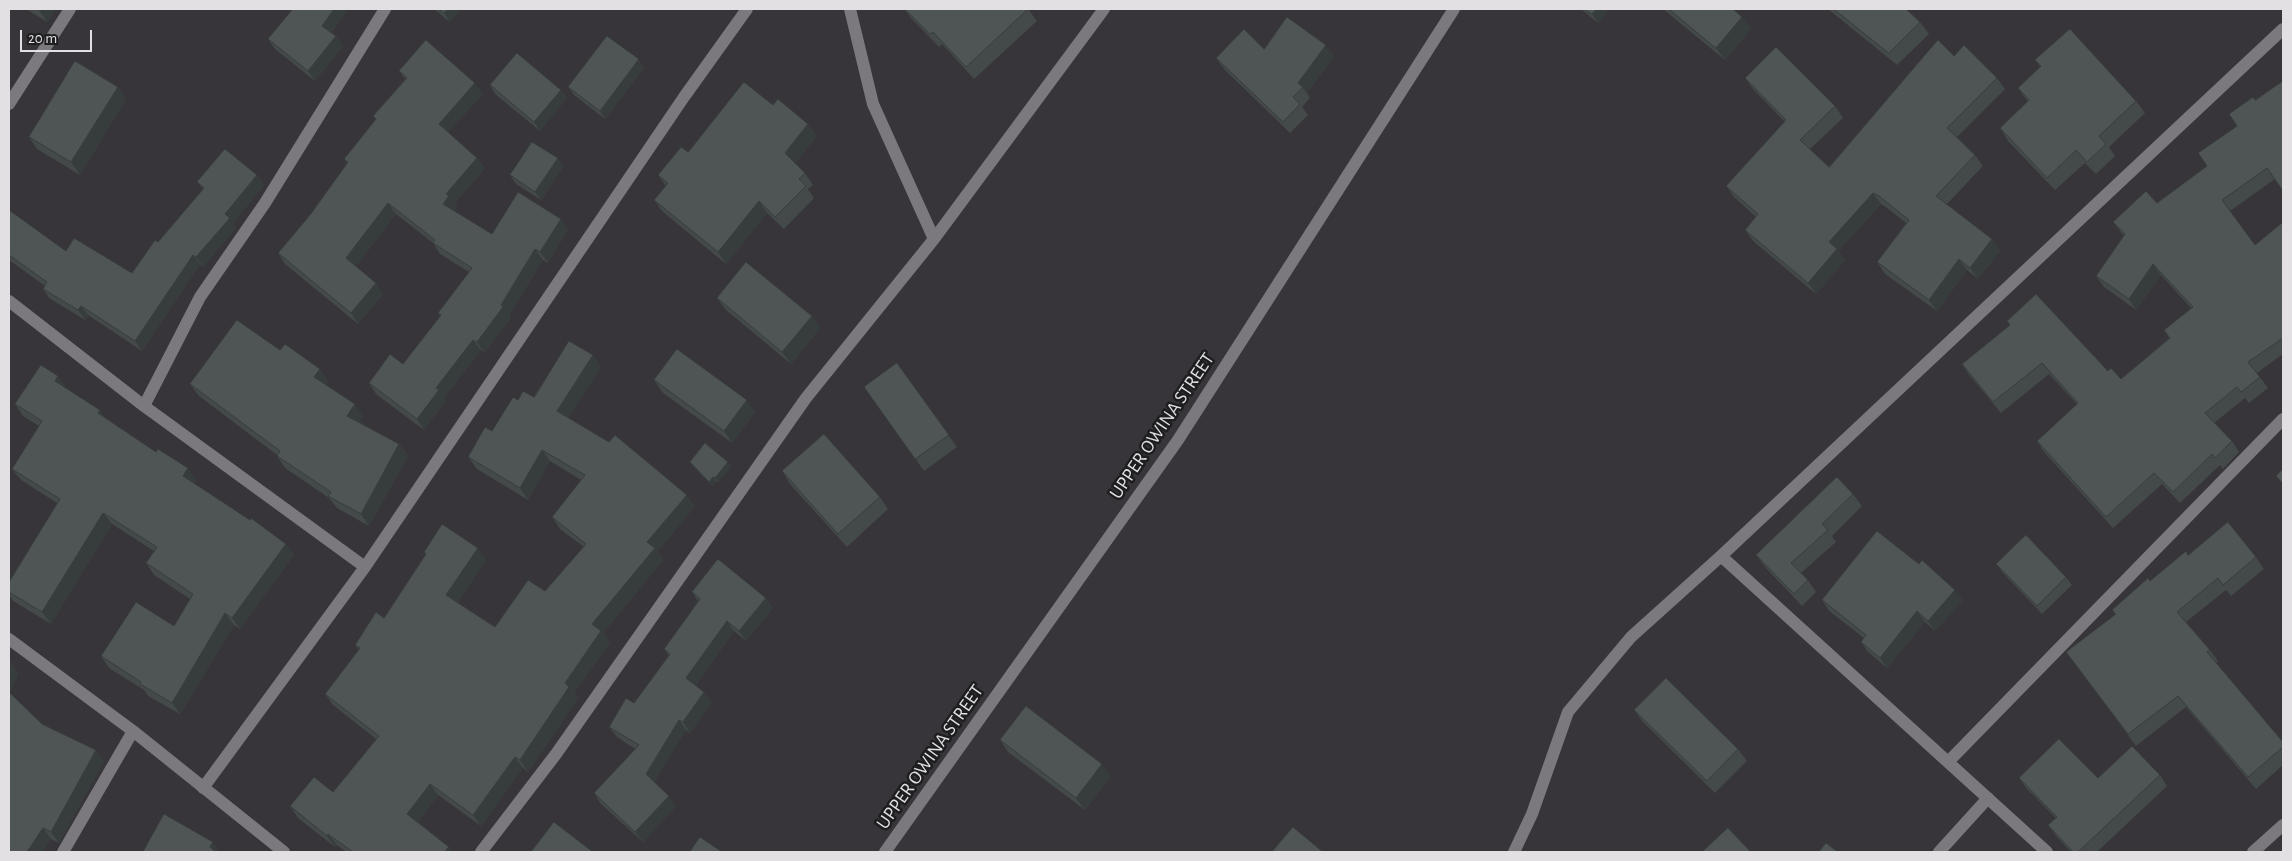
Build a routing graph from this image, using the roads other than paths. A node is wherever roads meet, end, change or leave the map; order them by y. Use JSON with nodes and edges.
{"nodes":[{"id":1,"x":70,"y":9,"type":"edge"},
{"id":2,"x":385,"y":9,"type":"edge"},
{"id":3,"x":747,"y":9,"type":"edge"},
{"id":4,"x":850,"y":9,"type":"edge"},
{"id":5,"x":1104,"y":9,"type":"edge"},
{"id":6,"x":1454,"y":9,"type":"edge"},
{"id":7,"x":2283,"y":29,"type":"edge"},
{"id":8,"x":9,"y":104,"type":"edge"},
{"id":9,"x":934,"y":239,"type":"junction"},
{"id":10,"x":9,"y":301,"type":"edge"},
{"id":11,"x":144,"y":406,"type":"junction"},
{"id":12,"x":2283,"y":419,"type":"edge"},
{"id":13,"x":1721,"y":556,"type":"junction"},
{"id":14,"x":365,"y":567,"type":"junction"},
{"id":15,"x":9,"y":639,"type":"edge"},
{"id":16,"x":133,"y":731,"type":"junction"},
{"id":17,"x":1948,"y":762,"type":"junction"},
{"id":18,"x":203,"y":788,"type":"junction"},
{"id":19,"x":1988,"y":798,"type":"junction"},
{"id":20,"x":2283,"y":825,"type":"edge"},
{"id":21,"x":63,"y":852,"type":"edge"},
{"id":22,"x":284,"y":852,"type":"edge"},
{"id":23,"x":481,"y":852,"type":"edge"},
{"id":24,"x":885,"y":852,"type":"edge"},
{"id":25,"x":1514,"y":852,"type":"edge"},
{"id":26,"x":1939,"y":852,"type":"edge"},
{"id":27,"x":2047,"y":852,"type":"edge"},
{"id":28,"x":2253,"y":852,"type":"edge"}],
"edges":[{"from":1,"to":8,"type":"street"},
{"from":2,"to":11,"type":"street"},
{"from":3,"to":14,"type":"street"},
{"from":4,"to":9,"type":"street"},
{"from":5,"to":9,"type":"street"},
{"from":6,"to":24,"type":"street","name":"UPPER OWINA STREET"},
{"from":7,"to":13,"type":"street"},
{"from":9,"to":23,"type":"street"},
{"from":10,"to":11,"type":"street"},
{"from":11,"to":14,"type":"street"},
{"from":12,"to":17,"type":"street"},
{"from":13,"to":17,"type":"street"},
{"from":13,"to":25,"type":"street"},
{"from":14,"to":18,"type":"street"},
{"from":15,"to":16,"type":"street"},
{"from":16,"to":18,"type":"street"},
{"from":16,"to":21,"type":"street"},
{"from":17,"to":19,"type":"street"},
{"from":18,"to":22,"type":"street"},
{"from":19,"to":26,"type":"street"},
{"from":19,"to":27,"type":"street"},
{"from":20,"to":28,"type":"street"}]}
